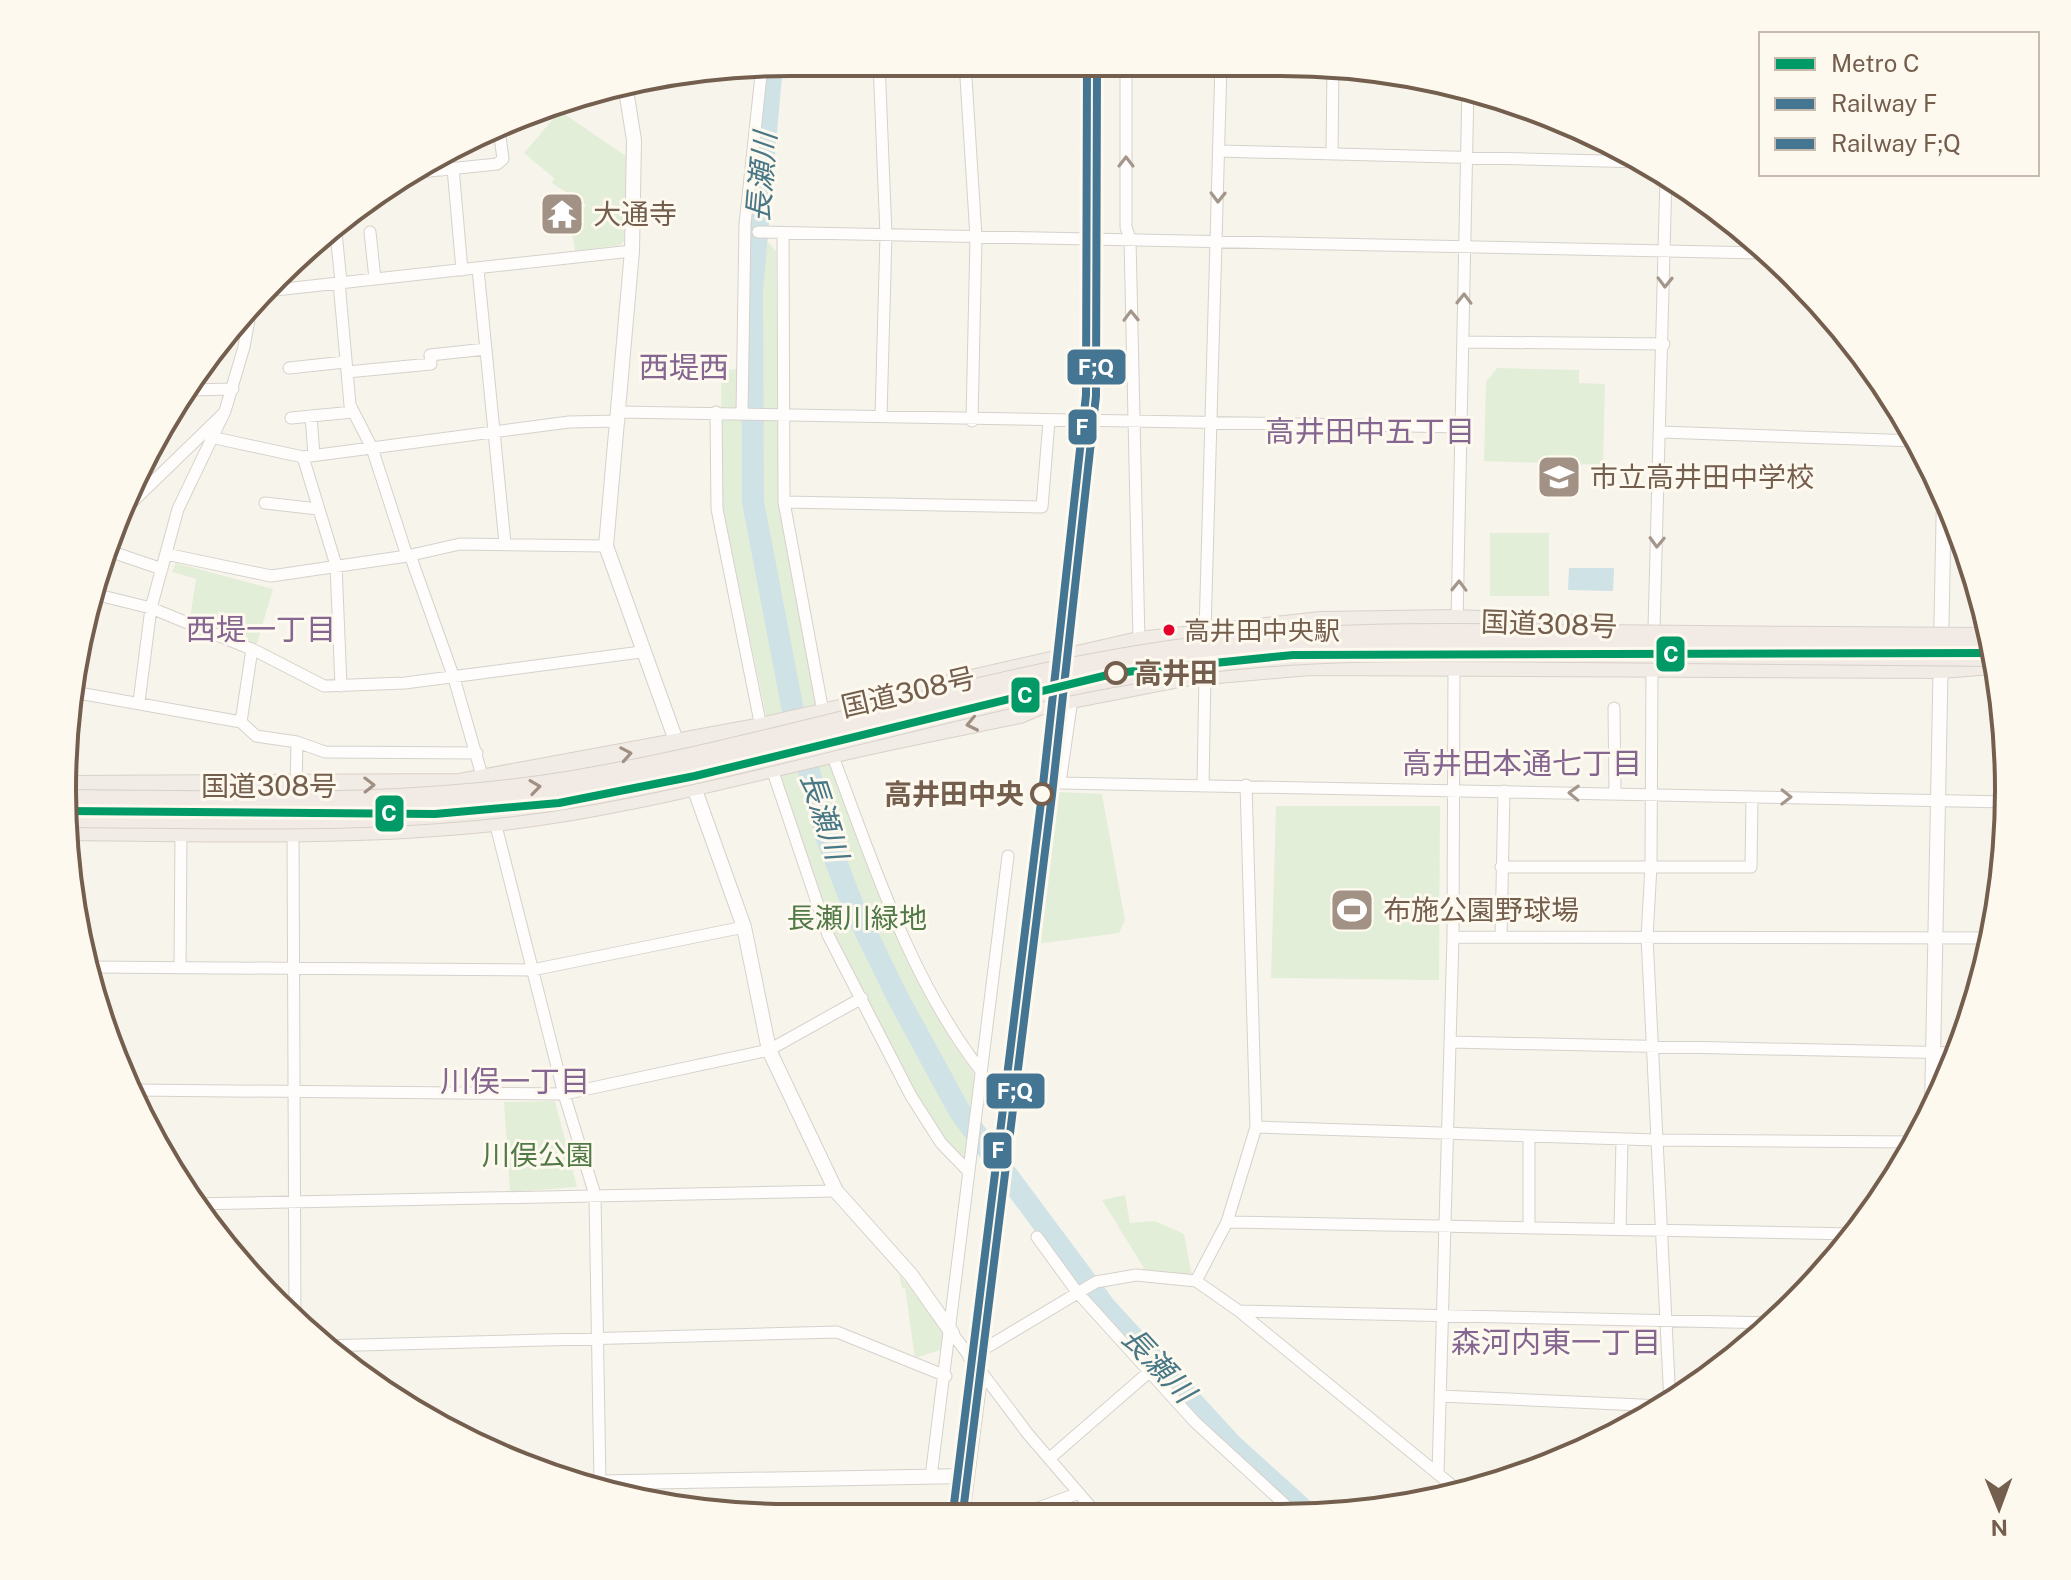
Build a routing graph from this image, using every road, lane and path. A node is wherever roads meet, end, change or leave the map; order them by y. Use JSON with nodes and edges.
{"nodes":[{"id":1,"x":880,"y":76,"type":"edge"},
{"id":2,"x":966,"y":76,"type":"edge"},
{"id":3,"x":1126,"y":76,"type":"edge"},
{"id":4,"x":1221,"y":76,"type":"edge"},
{"id":5,"x":761,"y":77,"type":"edge"},
{"id":6,"x":1333,"y":78,"type":"edge"},
{"id":7,"x":627,"y":95,"type":"edge"},
{"id":8,"x":1468,"y":101,"type":"edge"},
{"id":9,"x":500,"y":138,"type":"edge"},
{"id":10,"x":1219,"y":151,"type":"junction"},
{"id":11,"x":1332,"y":153,"type":"junction"},
{"id":12,"x":1467,"y":156,"type":"junction"},
{"id":13,"x":1618,"y":161,"type":"edge"},
{"id":14,"x":445,"y":165,"type":"edge"},
{"id":15,"x":447,"y":169,"type":"junction"},
{"id":16,"x":436,"y":170,"type":"edge"},
{"id":17,"x":1666,"y":189,"type":"edge"},
{"id":18,"x":370,"y":232,"type":"dead end"},
{"id":19,"x":758,"y":232,"type":"dead end"},
{"id":20,"x":783,"y":233,"type":"junction"},
{"id":21,"x":886,"y":235,"type":"junction"},
{"id":22,"x":976,"y":237,"type":"junction"},
{"id":23,"x":336,"y":239,"type":"edge"},
{"id":24,"x":1130,"y":239,"type":"junction"},
{"id":25,"x":1217,"y":244,"type":"junction"},
{"id":26,"x":1465,"y":245,"type":"junction"},
{"id":27,"x":632,"y":251,"type":"junction"},
{"id":28,"x":1665,"y":251,"type":"junction"},
{"id":29,"x":1752,"y":253,"type":"edge"},
{"id":30,"x":478,"y":269,"type":"junction"},
{"id":31,"x":462,"y":270,"type":"junction"},
{"id":32,"x":375,"y":279,"type":"junction"},
{"id":33,"x":340,"y":282,"type":"junction"},
{"id":34,"x":281,"y":289,"type":"edge"},
{"id":35,"x":247,"y":327,"type":"edge"},
{"id":36,"x":1463,"y":342,"type":"junction"},
{"id":37,"x":1664,"y":344,"type":"junction"},
{"id":38,"x":486,"y":349,"type":"junction"},
{"id":39,"x":346,"y":367,"type":"junction"},
{"id":40,"x":289,"y":368,"type":"dead end"},
{"id":41,"x":233,"y":389,"type":"junction"},
{"id":42,"x":198,"y":390,"type":"edge"},
{"id":43,"x":225,"y":411,"type":"junction"},
{"id":44,"x":353,"y":412,"type":"junction"},
{"id":45,"x":716,"y":412,"type":"junction"},
{"id":46,"x":784,"y":413,"type":"junction"},
{"id":47,"x":748,"y":414,"type":"junction"},
{"id":48,"x":311,"y":416,"type":"junction"},
{"id":49,"x":620,"y":416,"type":"junction"},
{"id":50,"x":881,"y":416,"type":"junction"},
{"id":51,"x":291,"y":418,"type":"dead end"},
{"id":52,"x":972,"y":421,"type":"junction"},
{"id":53,"x":1049,"y":421,"type":"junction"},
{"id":54,"x":1135,"y":422,"type":"junction"},
{"id":55,"x":1213,"y":422,"type":"junction"},
{"id":56,"x":1463,"y":427,"type":"junction"},
{"id":57,"x":495,"y":432,"type":"junction"},
{"id":58,"x":1661,"y":432,"type":"junction"},
{"id":59,"x":215,"y":438,"type":"junction"},
{"id":60,"x":1903,"y":441,"type":"edge"},
{"id":61,"x":372,"y":448,"type":"junction"},
{"id":62,"x":309,"y":456,"type":"junction"},
{"id":63,"x":142,"y":490,"type":"edge"},
{"id":64,"x":784,"y":502,"type":"junction"},
{"id":65,"x":265,"y":503,"type":"dead end"},
{"id":66,"x":318,"y":509,"type":"junction"},
{"id":67,"x":1943,"y":523,"type":"edge"},
{"id":68,"x":505,"y":543,"type":"junction"},
{"id":69,"x":606,"y":546,"type":"junction"},
{"id":70,"x":116,"y":554,"type":"edge"},
{"id":71,"x":166,"y":554,"type":"junction"},
{"id":72,"x":408,"y":555,"type":"junction"},
{"id":73,"x":336,"y":565,"type":"junction"},
{"id":74,"x":162,"y":569,"type":"junction"},
{"id":75,"x":103,"y":596,"type":"edge"},
{"id":76,"x":151,"y":608,"type":"junction"},
{"id":77,"x":1458,"y":620,"type":"junction"},
{"id":78,"x":1654,"y":628,"type":"junction"},
{"id":79,"x":1205,"y":632,"type":"junction"},
{"id":80,"x":1941,"y":633,"type":"junction"},
{"id":81,"x":1977,"y":633,"type":"edge"},
{"id":82,"x":1977,"y":633,"type":"edge"},
{"id":83,"x":1139,"y":641,"type":"junction"},
{"id":84,"x":252,"y":649,"type":"junction"},
{"id":85,"x":641,"y":652,"type":"junction"},
{"id":86,"x":1982,"y":656,"type":"edge"},
{"id":87,"x":1454,"y":664,"type":"junction"},
{"id":88,"x":1984,"y":666,"type":"edge"},
{"id":89,"x":1652,"y":667,"type":"junction"},
{"id":90,"x":1941,"y":669,"type":"junction"},
{"id":91,"x":1205,"y":675,"type":"junction"},
{"id":92,"x":1985,"y":675,"type":"edge"},
{"id":93,"x":454,"y":678,"type":"junction"},
{"id":94,"x":341,"y":686,"type":"junction"},
{"id":95,"x":83,"y":693,"type":"edge"},
{"id":96,"x":1072,"y":699,"type":"junction"},
{"id":97,"x":139,"y":702,"type":"junction"},
{"id":98,"x":1614,"y":708,"type":"dead end"},
{"id":99,"x":823,"y":712,"type":"junction"},
{"id":100,"x":241,"y":722,"type":"junction"},
{"id":101,"x":761,"y":727,"type":"junction"},
{"id":102,"x":297,"y":742,"type":"junction"},
{"id":103,"x":677,"y":745,"type":"junction"},
{"id":104,"x":477,"y":753,"type":"junction"},
{"id":105,"x":832,"y":754,"type":"junction"},
{"id":106,"x":772,"y":769,"type":"junction"},
{"id":107,"x":483,"y":779,"type":"junction"},
{"id":108,"x":76,"y":785,"type":"edge"},
{"id":109,"x":1203,"y":785,"type":"junction"},
{"id":110,"x":1246,"y":785,"type":"junction"},
{"id":111,"x":296,"y":787,"type":"junction"},
{"id":112,"x":695,"y":788,"type":"junction"},
{"id":113,"x":1453,"y":790,"type":"junction"},
{"id":114,"x":1504,"y":791,"type":"junction"},
{"id":115,"x":1615,"y":794,"type":"junction"},
{"id":116,"x":1652,"y":795,"type":"junction"},
{"id":117,"x":1752,"y":797,"type":"junction"},
{"id":118,"x":76,"y":800,"type":"edge"},
{"id":119,"x":1938,"y":801,"type":"junction"},
{"id":120,"x":1994,"y":802,"type":"edge"},
{"id":121,"x":77,"y":817,"type":"edge"},
{"id":122,"x":495,"y":822,"type":"junction"},
{"id":123,"x":78,"y":831,"type":"edge"},
{"id":124,"x":181,"y":832,"type":"junction"},
{"id":125,"x":293,"y":833,"type":"junction"},
{"id":126,"x":1008,"y":856,"type":"dead end"},
{"id":127,"x":1651,"y":866,"type":"junction"},
{"id":128,"x":1501,"y":867,"type":"junction"},
{"id":129,"x":744,"y":927,"type":"junction"},
{"id":130,"x":1453,"y":937,"type":"junction"},
{"id":131,"x":1501,"y":937,"type":"junction"},
{"id":132,"x":1647,"y":937,"type":"junction"},
{"id":133,"x":1935,"y":938,"type":"junction"},
{"id":134,"x":1979,"y":938,"type":"edge"},
{"id":135,"x":98,"y":967,"type":"edge"},
{"id":136,"x":180,"y":968,"type":"junction"},
{"id":137,"x":295,"y":969,"type":"junction"},
{"id":138,"x":532,"y":970,"type":"junction"},
{"id":139,"x":862,"y":998,"type":"junction"},
{"id":140,"x":1450,"y":1042,"type":"junction"},
{"id":141,"x":1655,"y":1047,"type":"junction"},
{"id":142,"x":769,"y":1050,"type":"junction"},
{"id":143,"x":1935,"y":1053,"type":"junction"},
{"id":144,"x":1945,"y":1053,"type":"edge"},
{"id":145,"x":981,"y":1071,"type":"junction"},
{"id":146,"x":1934,"y":1079,"type":"edge"},
{"id":147,"x":143,"y":1090,"type":"edge"},
{"id":148,"x":294,"y":1091,"type":"junction"},
{"id":149,"x":564,"y":1094,"type":"junction"},
{"id":150,"x":1256,"y":1127,"type":"junction"},
{"id":151,"x":1447,"y":1133,"type":"junction"},
{"id":152,"x":1529,"y":1136,"type":"junction"},
{"id":153,"x":1622,"y":1139,"type":"junction"},
{"id":154,"x":1656,"y":1140,"type":"junction"},
{"id":155,"x":1902,"y":1142,"type":"edge"},
{"id":156,"x":968,"y":1171,"type":"junction"},
{"id":157,"x":836,"y":1191,"type":"junction"},
{"id":158,"x":595,"y":1195,"type":"junction"},
{"id":159,"x":292,"y":1202,"type":"junction"},
{"id":160,"x":208,"y":1204,"type":"edge"},
{"id":161,"x":1227,"y":1222,"type":"junction"},
{"id":162,"x":1445,"y":1227,"type":"junction"},
{"id":163,"x":1529,"y":1228,"type":"junction"},
{"id":164,"x":1620,"y":1229,"type":"junction"},
{"id":165,"x":1659,"y":1229,"type":"junction"},
{"id":166,"x":1840,"y":1234,"type":"edge"},
{"id":167,"x":1037,"y":1237,"type":"dead end"},
{"id":168,"x":1196,"y":1281,"type":"junction"},
{"id":169,"x":1077,"y":1292,"type":"junction"},
{"id":170,"x":295,"y":1304,"type":"edge"},
{"id":171,"x":1239,"y":1311,"type":"junction"},
{"id":172,"x":1442,"y":1315,"type":"junction"},
{"id":173,"x":1666,"y":1321,"type":"junction"},
{"id":174,"x":1757,"y":1323,"type":"edge"},
{"id":175,"x":952,"y":1333,"type":"junction"},
{"id":176,"x":597,"y":1340,"type":"junction"},
{"id":177,"x":342,"y":1346,"type":"edge"},
{"id":178,"x":969,"y":1358,"type":"junction"},
{"id":179,"x":1149,"y":1372,"type":"junction"},
{"id":180,"x":982,"y":1374,"type":"junction"},
{"id":181,"x":946,"y":1376,"type":"junction"},
{"id":182,"x":1669,"y":1389,"type":"edge"},
{"id":183,"x":1440,"y":1396,"type":"junction"},
{"id":184,"x":1643,"y":1405,"type":"edge"},
{"id":185,"x":1050,"y":1458,"type":"junction"},
{"id":186,"x":1438,"y":1474,"type":"junction"},
{"id":187,"x":967,"y":1476,"type":"junction"},
{"id":188,"x":931,"y":1477,"type":"junction"},
{"id":189,"x":600,"y":1478,"type":"edge"},
{"id":190,"x":617,"y":1483,"type":"edge"},
{"id":191,"x":1450,"y":1484,"type":"edge"},
{"id":192,"x":1079,"y":1493,"type":"junction"},
{"id":193,"x":965,"y":1504,"type":"edge"},
{"id":194,"x":1049,"y":1504,"type":"edge"},
{"id":195,"x":1088,"y":1504,"type":"edge"},
{"id":196,"x":1284,"y":1504,"type":"edge"}],
"edges":[{"from":1,"to":21,"type":"street"},
{"from":2,"to":22,"type":"street"},
{"from":24,"to":3,"type":"street","one_way":true},
{"from":4,"to":10,"type":"street"},
{"from":5,"to":47,"type":"street"},
{"from":6,"to":11,"type":"street"},
{"from":7,"to":27,"type":"street"},
{"from":8,"to":12,"type":"street"},
{"from":9,"to":15,"type":"street"},
{"from":10,"to":11,"type":"street"},
{"from":10,"to":25,"type":"street","one_way":true},
{"from":11,"to":12,"type":"street"},
{"from":12,"to":13,"type":"street"},
{"from":12,"to":26,"type":"street"},
{"from":14,"to":15,"type":"street"},
{"from":15,"to":16,"type":"street"},
{"from":15,"to":31,"type":"street"},
{"from":17,"to":28,"type":"street"},
{"from":18,"to":32,"type":"street"},
{"from":19,"to":20,"type":"street"},
{"from":20,"to":21,"type":"street"},
{"from":20,"to":46,"type":"street"},
{"from":21,"to":22,"type":"street"},
{"from":21,"to":50,"type":"street"},
{"from":22,"to":24,"type":"street"},
{"from":22,"to":52,"type":"street"},
{"from":23,"to":33,"type":"street"},
{"from":24,"to":25,"type":"street"},
{"from":54,"to":24,"type":"street","one_way":true},
{"from":25,"to":26,"type":"street"},
{"from":25,"to":55,"type":"street"},
{"from":26,"to":28,"type":"street"},
{"from":36,"to":26,"type":"street","one_way":true},
{"from":27,"to":30,"type":"street"},
{"from":27,"to":49,"type":"street"},
{"from":28,"to":29,"type":"street"},
{"from":28,"to":37,"type":"street","one_way":true},
{"from":30,"to":31,"type":"street"},
{"from":30,"to":38,"type":"street"},
{"from":31,"to":32,"type":"street"},
{"from":32,"to":33,"type":"street"},
{"from":33,"to":34,"type":"street"},
{"from":33,"to":39,"type":"street"},
{"from":35,"to":41,"type":"street"},
{"from":36,"to":37,"type":"street"},
{"from":36,"to":56,"type":"street"},
{"from":37,"to":58,"type":"street"},
{"from":38,"to":39,"type":"street"},
{"from":38,"to":57,"type":"street"},
{"from":39,"to":40,"type":"street"},
{"from":39,"to":44,"type":"street"},
{"from":41,"to":42,"type":"street"},
{"from":41,"to":43,"type":"street"},
{"from":43,"to":59,"type":"street"},
{"from":43,"to":63,"type":"street"},
{"from":44,"to":48,"type":"street"},
{"from":44,"to":61,"type":"street"},
{"from":45,"to":47,"type":"street"},
{"from":45,"to":49,"type":"street"},
{"from":45,"to":101,"type":"street"},
{"from":46,"to":47,"type":"street"},
{"from":46,"to":50,"type":"street"},
{"from":46,"to":64,"type":"street"},
{"from":48,"to":51,"type":"street"},
{"from":48,"to":62,"type":"street"},
{"from":49,"to":57,"type":"street"},
{"from":49,"to":69,"type":"street"},
{"from":50,"to":52,"type":"street"},
{"from":52,"to":53,"type":"street"},
{"from":53,"to":54,"type":"street"},
{"from":53,"to":64,"type":"street"},
{"from":54,"to":55,"type":"street"},
{"from":54,"to":83,"type":"street"},
{"from":55,"to":56,"type":"street"},
{"from":55,"to":79,"type":"street"},
{"from":77,"to":56,"type":"street","one_way":true},
{"from":57,"to":61,"type":"street"},
{"from":57,"to":68,"type":"street"},
{"from":58,"to":60,"type":"street"},
{"from":58,"to":78,"type":"street","one_way":true},
{"from":59,"to":62,"type":"street"},
{"from":59,"to":71,"type":"street"},
{"from":61,"to":62,"type":"street"},
{"from":61,"to":72,"type":"street"},
{"from":62,"to":66,"type":"street"},
{"from":64,"to":99,"type":"street"},
{"from":65,"to":66,"type":"street"},
{"from":66,"to":73,"type":"street"},
{"from":67,"to":80,"type":"street"},
{"from":68,"to":69,"type":"street"},
{"from":68,"to":72,"type":"street"},
{"from":69,"to":85,"type":"street"},
{"from":70,"to":74,"type":"street"},
{"from":71,"to":73,"type":"street"},
{"from":71,"to":74,"type":"street"},
{"from":72,"to":73,"type":"street"},
{"from":72,"to":93,"type":"street"},
{"from":73,"to":94,"type":"street"},
{"from":74,"to":76,"type":"street"},
{"from":75,"to":76,"type":"street"},
{"from":76,"to":84,"type":"street"},
{"from":76,"to":97,"type":"street"},
{"from":77,"to":78,"type":"highway","name":"国道308号"},
{"from":77,"to":79,"type":"highway","name":"国道308号"},
{"from":77,"to":87,"type":"street"},
{"from":78,"to":80,"type":"highway","name":"国道308号"},
{"from":79,"to":83,"type":"highway","name":"国道308号"},
{"from":80,"to":81,"type":"highway","name":"国道308号"},
{"from":80,"to":90,"type":"street"},
{"from":118,"to":82,"type":"highway","one_way":true,"bridge":true},
{"from":83,"to":99,"type":"highway","name":"国道308号"},
{"from":84,"to":94,"type":"street"},
{"from":84,"to":100,"type":"street"},
{"from":85,"to":93,"type":"street"},
{"from":85,"to":103,"type":"street"},
{"from":86,"to":121,"type":"highway","bridge":true},
{"from":87,"to":89,"type":"highway","name":"国道308号"},
{"from":87,"to":91,"type":"highway","name":"国道308号"},
{"from":87,"to":113,"type":"street"},
{"from":88,"to":90,"type":"highway","name":"国道308号"},
{"from":89,"to":90,"type":"highway","name":"国道308号"},
{"from":89,"to":116,"type":"street"},
{"from":90,"to":92,"type":"highway"},
{"from":90,"to":119,"type":"street"},
{"from":91,"to":96,"type":"highway","name":"国道308号"},
{"from":91,"to":109,"type":"street"},
{"from":93,"to":94,"type":"street"},
{"from":93,"to":104,"type":"street"},
{"from":95,"to":97,"type":"street"},
{"from":96,"to":105,"type":"highway","name":"国道308号","one_way":true},
{"from":96,"to":109,"type":"street"},
{"from":97,"to":100,"type":"street"},
{"from":98,"to":115,"type":"street"},
{"from":99,"to":101,"type":"highway","name":"国道308号"},
{"from":100,"to":102,"type":"street"},
{"from":101,"to":103,"type":"highway","name":"国道308号"},
{"from":102,"to":104,"type":"street"},
{"from":102,"to":111,"type":"street"},
{"from":107,"to":103,"type":"highway","name":"国道308号","one_way":true},
{"from":103,"to":112,"type":"street"},
{"from":104,"to":107,"type":"street"},
{"from":105,"to":106,"type":"highway","name":"国道308号"},
{"from":105,"to":145,"type":"street"},
{"from":106,"to":112,"type":"highway","name":"国道308号"},
{"from":106,"to":139,"type":"street"},
{"from":111,"to":107,"type":"highway","name":"国道308号","one_way":true},
{"from":108,"to":111,"type":"highway","name":"国道308号"},
{"from":109,"to":110,"type":"street"},
{"from":110,"to":113,"type":"street"},
{"from":110,"to":150,"type":"street"},
{"from":112,"to":122,"type":"highway","name":"国道308号"},
{"from":112,"to":129,"type":"street"},
{"from":113,"to":114,"type":"street"},
{"from":113,"to":130,"type":"street"},
{"from":115,"to":114,"type":"street","one_way":true},
{"from":114,"to":128,"type":"street"},
{"from":115,"to":116,"type":"street"},
{"from":116,"to":117,"type":"street"},
{"from":116,"to":127,"type":"street"},
{"from":117,"to":119,"type":"street","one_way":true},
{"from":117,"to":127,"type":"street"},
{"from":119,"to":120,"type":"street"},
{"from":119,"to":133,"type":"street"},
{"from":122,"to":125,"type":"highway","name":"国道308号"},
{"from":122,"to":138,"type":"street"},
{"from":123,"to":124,"type":"highway","name":"国道308号"},
{"from":124,"to":125,"type":"highway","name":"国道308号"},
{"from":124,"to":136,"type":"street"},
{"from":125,"to":137,"type":"street"},
{"from":126,"to":145,"type":"street"},
{"from":127,"to":128,"type":"street"},
{"from":127,"to":132,"type":"street"},
{"from":128,"to":131,"type":"street"},
{"from":129,"to":138,"type":"street"},
{"from":129,"to":142,"type":"street"},
{"from":130,"to":131,"type":"street"},
{"from":130,"to":140,"type":"street"},
{"from":131,"to":132,"type":"street"},
{"from":132,"to":133,"type":"street"},
{"from":132,"to":141,"type":"street"},
{"from":133,"to":134,"type":"street"},
{"from":133,"to":143,"type":"street"},
{"from":135,"to":136,"type":"street"},
{"from":136,"to":137,"type":"street"},
{"from":137,"to":138,"type":"street"},
{"from":137,"to":148,"type":"street"},
{"from":138,"to":149,"type":"street"},
{"from":139,"to":142,"type":"street"},
{"from":139,"to":156,"type":"street"},
{"from":140,"to":141,"type":"street"},
{"from":140,"to":151,"type":"street"},
{"from":141,"to":143,"type":"street"},
{"from":141,"to":154,"type":"street"},
{"from":142,"to":149,"type":"street"},
{"from":142,"to":157,"type":"street"},
{"from":143,"to":144,"type":"street"},
{"from":143,"to":146,"type":"street"},
{"from":145,"to":156,"type":"street"},
{"from":147,"to":148,"type":"street"},
{"from":148,"to":149,"type":"street"},
{"from":148,"to":159,"type":"street"},
{"from":149,"to":158,"type":"street"},
{"from":150,"to":151,"type":"street"},
{"from":150,"to":161,"type":"street"},
{"from":151,"to":152,"type":"street"},
{"from":151,"to":162,"type":"street"},
{"from":152,"to":153,"type":"street"},
{"from":152,"to":163,"type":"street"},
{"from":153,"to":154,"type":"street"},
{"from":153,"to":164,"type":"street"},
{"from":154,"to":155,"type":"street"},
{"from":154,"to":165,"type":"street"},
{"from":156,"to":175,"type":"street"},
{"from":157,"to":158,"type":"street"},
{"from":157,"to":175,"type":"street"},
{"from":158,"to":159,"type":"street"},
{"from":158,"to":176,"type":"street"},
{"from":159,"to":160,"type":"street"},
{"from":159,"to":170,"type":"street"},
{"from":161,"to":162,"type":"street"},
{"from":161,"to":168,"type":"street"},
{"from":162,"to":163,"type":"street"},
{"from":162,"to":172,"type":"street"},
{"from":163,"to":164,"type":"street"},
{"from":164,"to":165,"type":"street"},
{"from":165,"to":166,"type":"street"},
{"from":165,"to":173,"type":"street"},
{"from":167,"to":169,"type":"street"},
{"from":168,"to":169,"type":"street"},
{"from":168,"to":171,"type":"street"},
{"from":169,"to":178,"type":"street"},
{"from":169,"to":179,"type":"street"},
{"from":171,"to":172,"type":"street"},
{"from":171,"to":186,"type":"street"},
{"from":172,"to":173,"type":"street"},
{"from":172,"to":183,"type":"street"},
{"from":173,"to":174,"type":"street"},
{"from":173,"to":182,"type":"street"},
{"from":175,"to":178,"type":"street"},
{"from":175,"to":181,"type":"street"},
{"from":176,"to":177,"type":"street"},
{"from":176,"to":181,"type":"street"},
{"from":176,"to":189,"type":"street"},
{"from":178,"to":180,"type":"street"},
{"from":179,"to":185,"type":"street"},
{"from":179,"to":196,"type":"street"},
{"from":180,"to":185,"type":"street"},
{"from":180,"to":187,"type":"street"},
{"from":181,"to":188,"type":"street"},
{"from":183,"to":184,"type":"street"},
{"from":183,"to":186,"type":"street"},
{"from":185,"to":192,"type":"street"},
{"from":186,"to":191,"type":"street"},
{"from":187,"to":188,"type":"street"},
{"from":187,"to":193,"type":"street"},
{"from":188,"to":190,"type":"street"},
{"from":192,"to":194,"type":"street"},
{"from":192,"to":195,"type":"street"}]}
